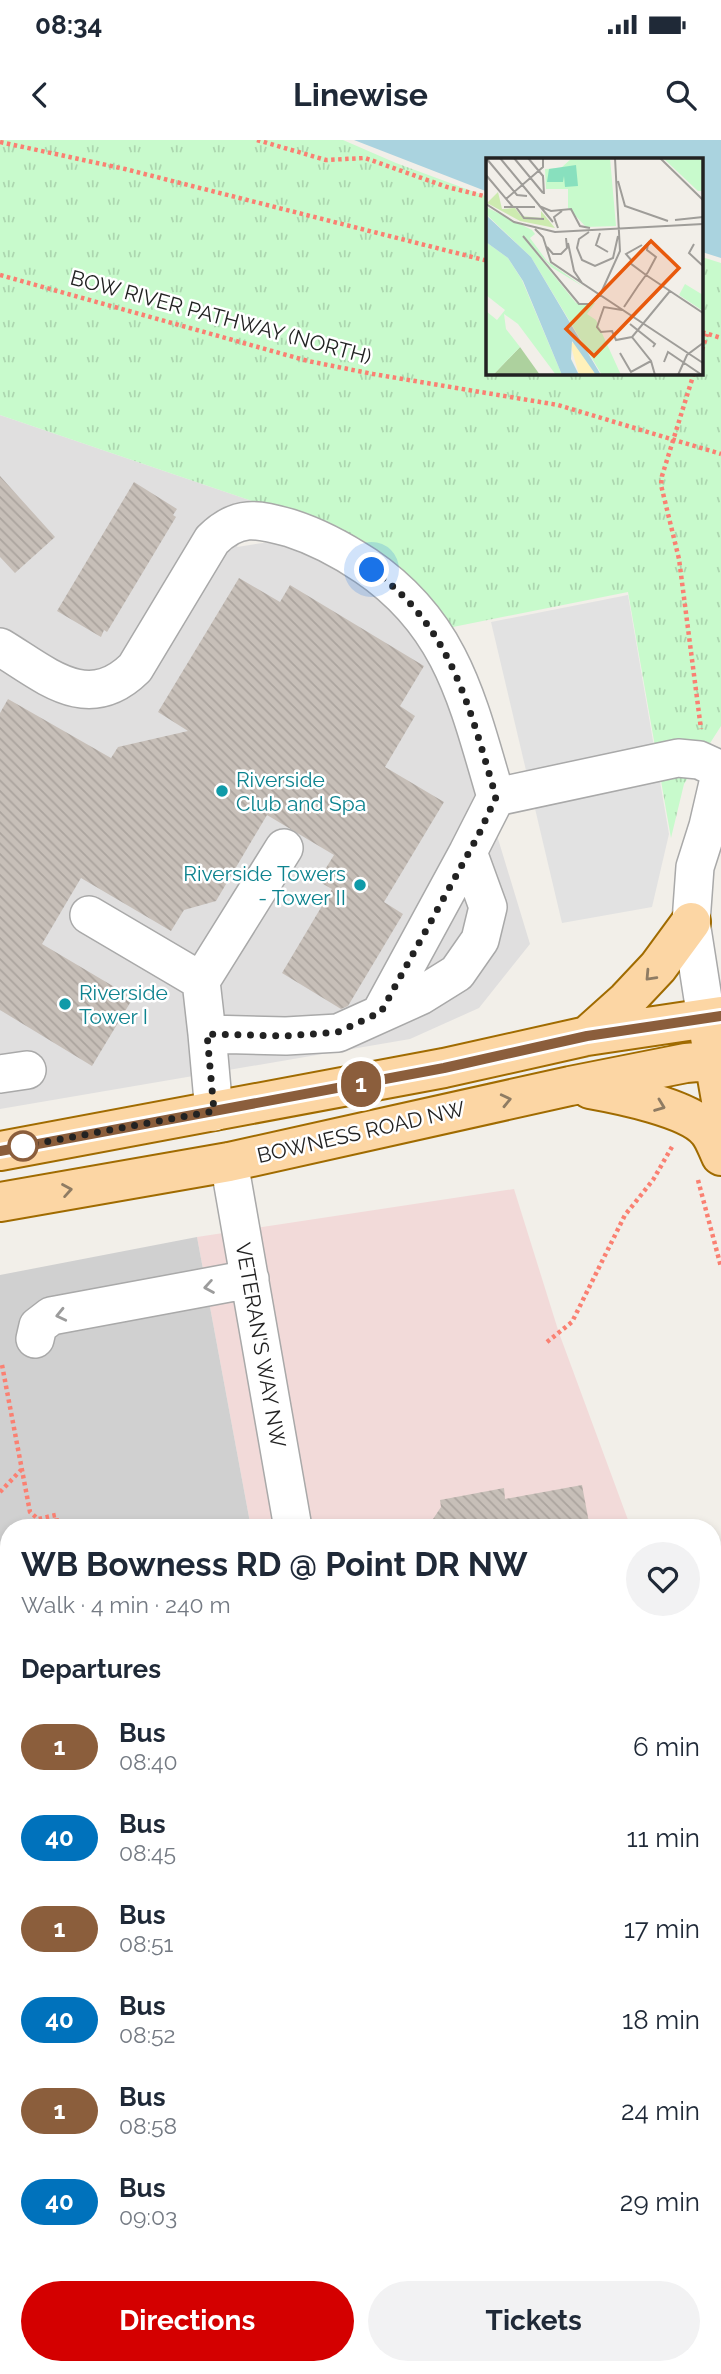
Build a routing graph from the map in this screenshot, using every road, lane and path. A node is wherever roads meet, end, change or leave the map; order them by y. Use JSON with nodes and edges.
{"nodes":[{"id":1,"x":257,"y":140,"type":"edge"},
{"id":2,"x":0,"y":142,"type":"edge"},
{"id":3,"x":486,"y":197,"type":"edge"},
{"id":4,"x":486,"y":260,"type":"edge"},
{"id":5,"x":0,"y":275,"type":"edge"},
{"id":6,"x":704,"y":333,"type":"edge"},
{"id":7,"x":721,"y":338,"type":"edge"},
{"id":8,"x":694,"y":374,"type":"edge"},
{"id":9,"x":673,"y":441,"type":"junction"},
{"id":10,"x":721,"y":454,"type":"edge"},
{"id":11,"x":0,"y":647,"type":"edge"},
{"id":12,"x":710,"y":765,"type":"edge"},
{"id":13,"x":496,"y":797,"type":"junction"},
{"id":14,"x":708,"y":826,"type":"junction"},
{"id":15,"x":284,"y":848,"type":"dead end"},
{"id":16,"x":468,"y":852,"type":"junction"},
{"id":17,"x":721,"y":876,"type":"edge"},
{"id":18,"x":89,"y":915,"type":"dead end"},
{"id":19,"x":691,"y":922,"type":"junction"},
{"id":20,"x":201,"y":981,"type":"junction"},
{"id":21,"x":381,"y":1012,"type":"junction"},
{"id":22,"x":713,"y":1017,"type":"edge"},
{"id":23,"x":207,"y":1034,"type":"junction"},
{"id":24,"x":587,"y":1036,"type":"junction"},
{"id":25,"x":718,"y":1060,"type":"edge"},
{"id":26,"x":570,"y":1086,"type":"junction"},
{"id":27,"x":721,"y":1100,"type":"edge"},
{"id":28,"x":214,"y":1111,"type":"junction"},
{"id":29,"x":674,"y":1144,"type":"dead end"},
{"id":30,"x":0,"y":1151,"type":"edge"},
{"id":31,"x":229,"y":1162,"type":"junction"},
{"id":32,"x":708,"y":1164,"type":"edge"},
{"id":33,"x":0,"y":1202,"type":"edge"},
{"id":34,"x":721,"y":1267,"type":"edge"},
{"id":35,"x":250,"y":1279,"type":"junction"},
{"id":36,"x":36,"y":1339,"type":"dead end"},
{"id":37,"x":547,"y":1342,"type":"dead end"},
{"id":38,"x":2,"y":1365,"type":"dead end"},
{"id":39,"x":22,"y":1469,"type":"junction"},
{"id":40,"x":0,"y":1492,"type":"edge"},
{"id":41,"x":38,"y":1519,"type":"edge"},
{"id":42,"x":38,"y":1519,"type":"edge"},
{"id":43,"x":56,"y":1519,"type":"edge"},
{"id":44,"x":292,"y":1519,"type":"edge"}],
"edges":[{"from":1,"to":3,"type":"path"},
{"from":2,"to":4,"type":"path"},
{"from":5,"to":9,"type":"path","name":"BOW RIVER PATHWAY (NORTH)"},
{"from":6,"to":7,"type":"path"},
{"from":8,"to":9,"type":"path"},
{"from":9,"to":10,"type":"path","name":"BOW RIVER PATHWAY (NORTH)"},
{"from":9,"to":12,"type":"path"},
{"from":11,"to":13,"type":"street"},
{"from":12,"to":13,"type":"street"},
{"from":12,"to":14,"type":"street"},
{"from":13,"to":16,"type":"street"},
{"from":14,"to":17,"type":"street"},
{"from":14,"to":19,"type":"street"},
{"from":15,"to":20,"type":"street"},
{"from":16,"to":21,"type":"street"},
{"from":16,"to":21,"type":"street"},
{"from":18,"to":20,"type":"street"},
{"from":19,"to":22,"type":"street"},
{"from":19,"to":24,"type":"main road","one_way":true},
{"from":20,"to":23,"type":"street"},
{"from":21,"to":23,"type":"street"},
{"from":22,"to":24,"type":"main road","name":"BOWNESS ROAD NW"},
{"from":22,"to":25,"type":"main road"},
{"from":23,"to":28,"type":"street"},
{"from":24,"to":28,"type":"main road","name":"BOWNESS ROAD NW"},
{"from":25,"to":26,"type":"main road","name":"BOWNESS ROAD NW"},
{"from":25,"to":27,"type":"main road"},
{"from":31,"to":26,"type":"main road","name":"BOWNESS ROAD NW","one_way":true},
{"from":26,"to":32,"type":"main road","one_way":true},
{"from":28,"to":30,"type":"main road","name":"BOWNESS ROAD NW"},
{"from":29,"to":37,"type":"path"},
{"from":33,"to":31,"type":"main road","name":"BOWNESS ROAD NW","one_way":true},
{"from":31,"to":35,"type":"street","name":"VETERAN'S WAY NW"},
{"from":32,"to":34,"type":"path"},
{"from":35,"to":36,"type":"street","one_way":true},
{"from":35,"to":44,"type":"street","name":"VETERAN'S WAY NW"},
{"from":38,"to":39,"type":"path"},
{"from":39,"to":40,"type":"path"},
{"from":39,"to":41,"type":"path"},
{"from":42,"to":43,"type":"path"}]}
